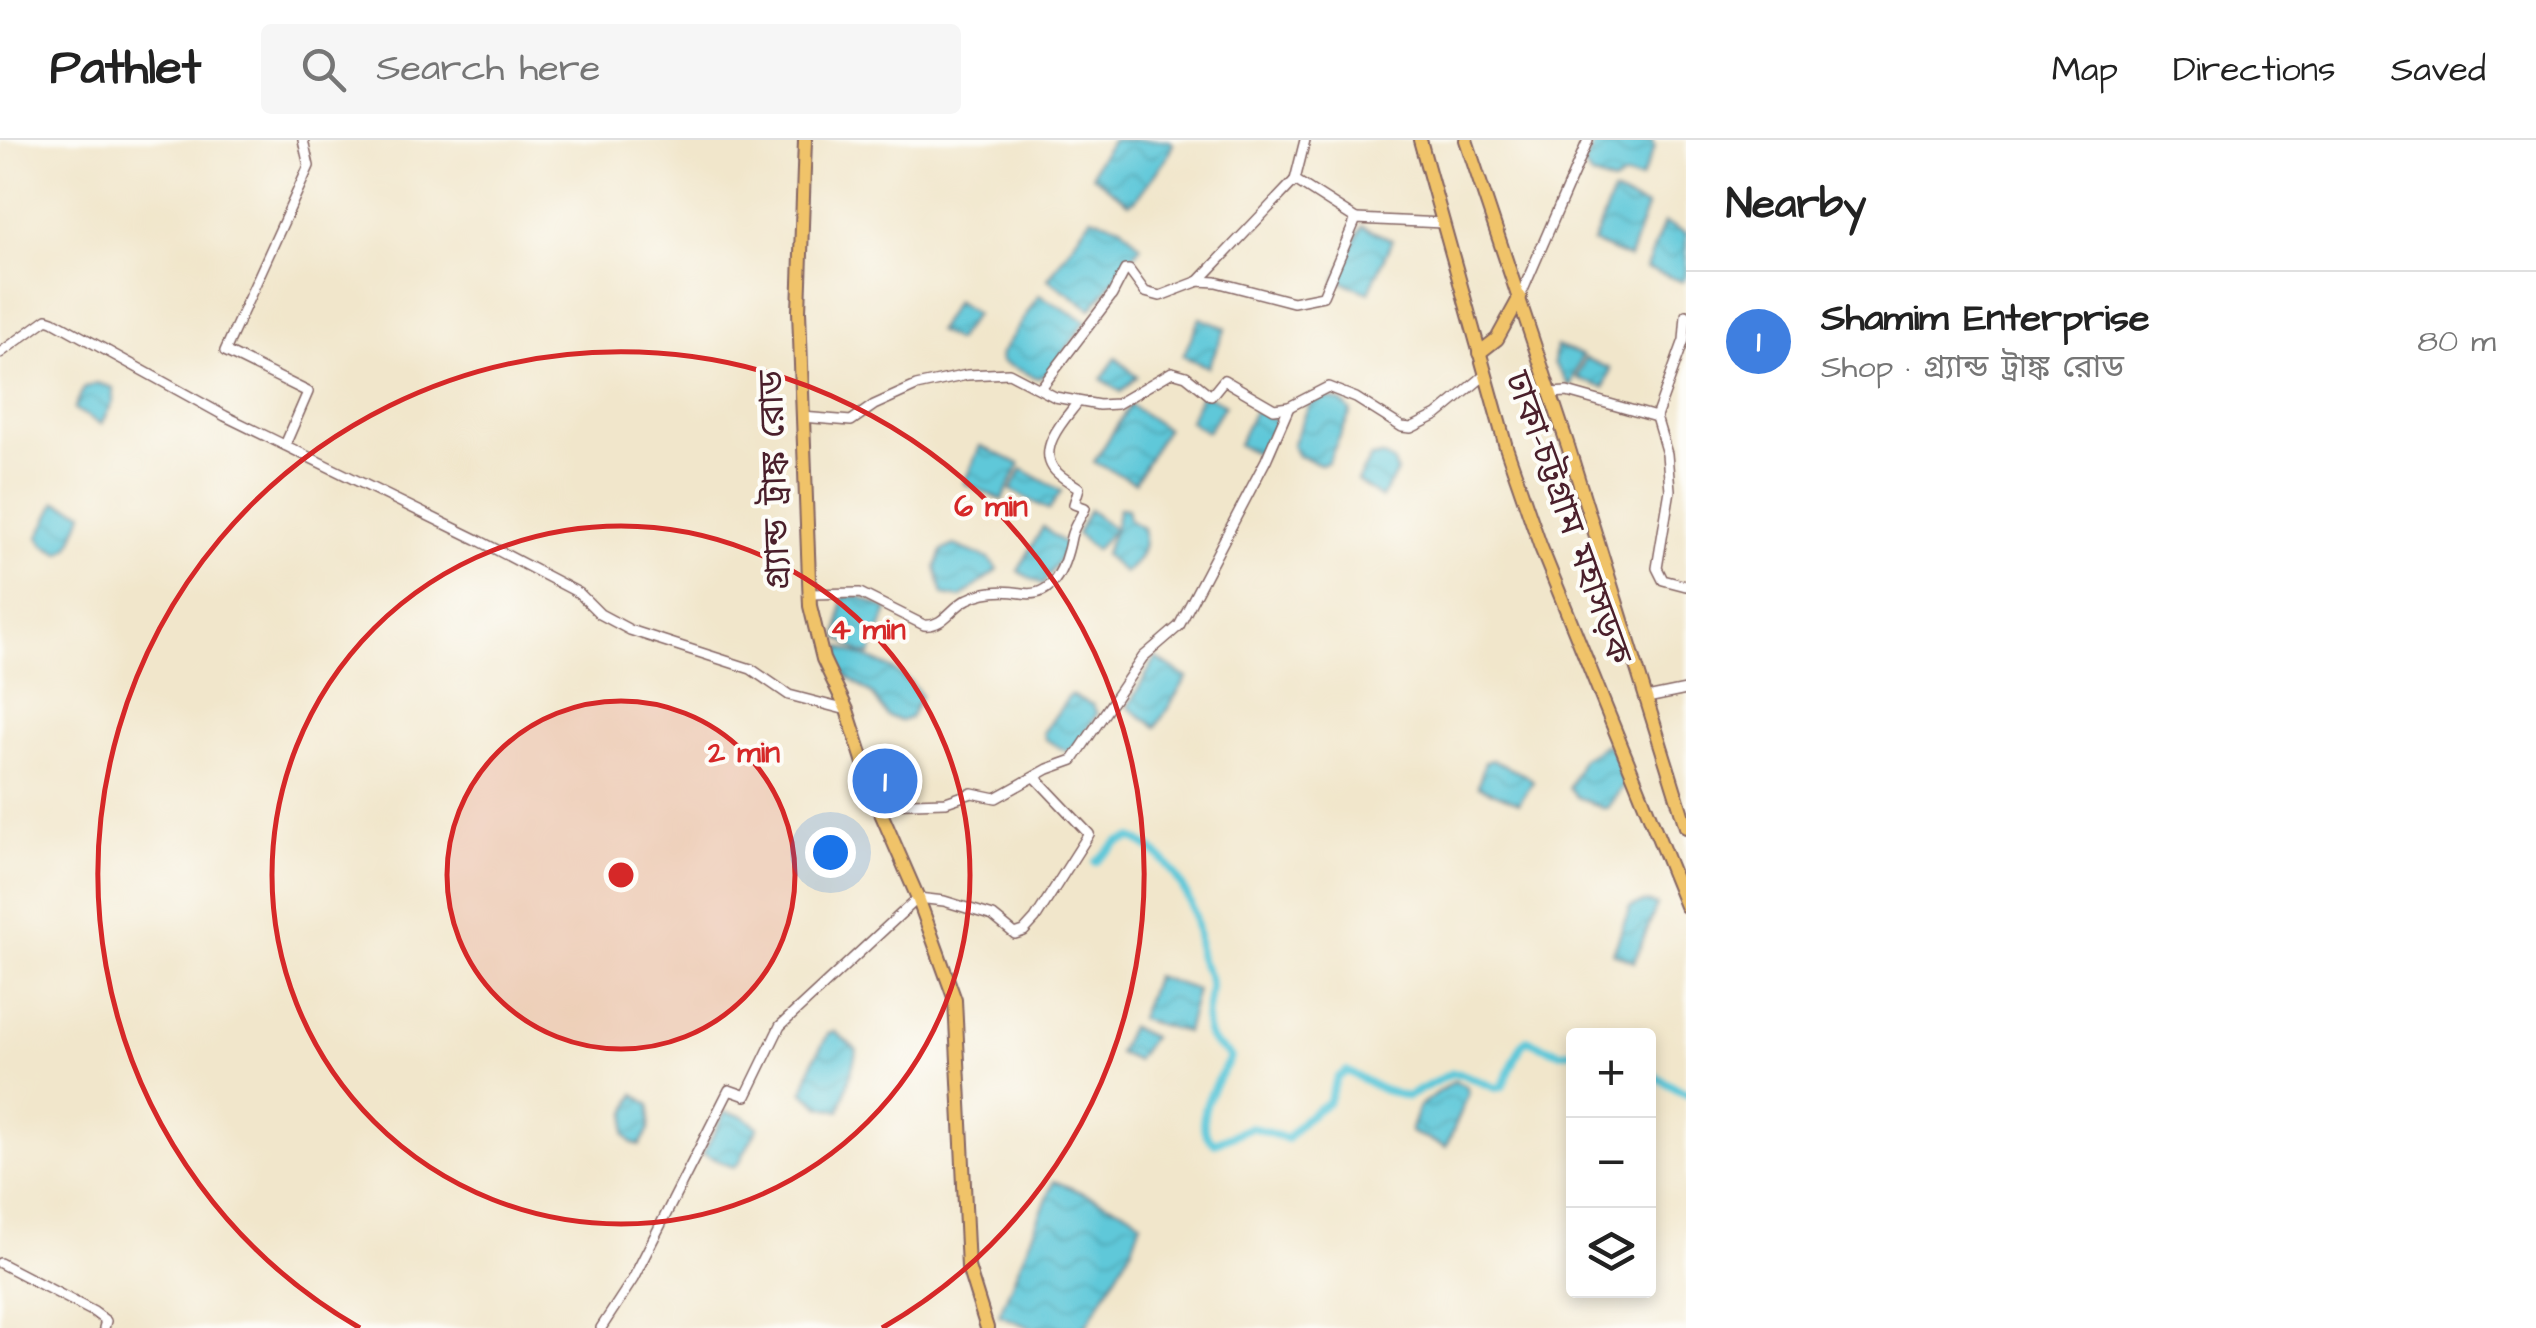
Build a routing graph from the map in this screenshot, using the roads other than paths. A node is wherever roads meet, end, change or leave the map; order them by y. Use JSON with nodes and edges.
{"nodes":[{"id":1,"x":303,"y":140,"type":"edge"},
{"id":2,"x":805,"y":140,"type":"edge"},
{"id":3,"x":1305,"y":140,"type":"edge"},
{"id":4,"x":1420,"y":140,"type":"edge"},
{"id":5,"x":1466,"y":140,"type":"edge"},
{"id":6,"x":1588,"y":140,"type":"edge"},
{"id":7,"x":1295,"y":180,"type":"junction"},
{"id":8,"x":1356,"y":219,"type":"junction"},
{"id":9,"x":1443,"y":223,"type":"junction"},
{"id":10,"x":1200,"y":281,"type":"junction"},
{"id":11,"x":1520,"y":298,"type":"junction"},
{"id":12,"x":1686,"y":316,"type":"edge"},
{"id":13,"x":0,"y":353,"type":"edge"},
{"id":14,"x":1479,"y":353,"type":"junction"},
{"id":15,"x":1485,"y":375,"type":"junction"},
{"id":16,"x":1041,"y":388,"type":"junction"},
{"id":17,"x":1551,"y":393,"type":"junction"},
{"id":18,"x":1078,"y":402,"type":"junction"},
{"id":19,"x":1289,"y":407,"type":"junction"},
{"id":20,"x":802,"y":417,"type":"junction"},
{"id":21,"x":1656,"y":417,"type":"junction"},
{"id":22,"x":285,"y":445,"type":"junction"},
{"id":23,"x":1686,"y":586,"type":"edge"},
{"id":24,"x":808,"y":594,"type":"junction"},
{"id":25,"x":1686,"y":690,"type":"edge"},
{"id":26,"x":1647,"y":698,"type":"junction"},
{"id":27,"x":846,"y":710,"type":"junction"},
{"id":28,"x":1035,"y":776,"type":"junction"},
{"id":29,"x":878,"y":804,"type":"junction"},
{"id":30,"x":1686,"y":827,"type":"edge"},
{"id":31,"x":918,"y":898,"type":"junction"},
{"id":32,"x":1686,"y":906,"type":"edge"},
{"id":33,"x":0,"y":1263,"type":"edge"},
{"id":34,"x":104,"y":1328,"type":"edge"},
{"id":35,"x":601,"y":1328,"type":"edge"},
{"id":36,"x":987,"y":1328,"type":"edge"}],
"edges":[{"from":1,"to":22,"type":"street"},
{"from":2,"to":20,"type":"highway","name":"গ্র্যান্ড ট্রাঙ্ক রোড"},
{"from":3,"to":7,"type":"street"},
{"from":4,"to":9,"type":"highway","name":"ঢাকা-চট্টগ্রাম মহাসড়ক"},
{"from":5,"to":11,"type":"highway","name":"ঢাকা-চট্টগ্রাম মহাসড়ক"},
{"from":6,"to":11,"type":"street"},
{"from":7,"to":8,"type":"street"},
{"from":7,"to":10,"type":"street"},
{"from":8,"to":9,"type":"street"},
{"from":8,"to":10,"type":"street"},
{"from":9,"to":14,"type":"highway","name":"ঢাকা-চট্টগ্রাম মহাসড়ক"},
{"from":10,"to":16,"type":"street"},
{"from":11,"to":14,"type":"highway"},
{"from":11,"to":17,"type":"highway","name":"ঢাকা-চট্টগ্রাম মহাসড়ক"},
{"from":12,"to":21,"type":"street"},
{"from":13,"to":22,"type":"street"},
{"from":14,"to":15,"type":"highway","name":"ঢাকা-চট্টগ্রাম মহাসড়ক"},
{"from":15,"to":19,"type":"street"},
{"from":15,"to":32,"type":"highway","name":"ঢাকা-চট্টগ্রাম মহাসড়ক"},
{"from":16,"to":18,"type":"street"},
{"from":16,"to":20,"type":"street"},
{"from":17,"to":21,"type":"street"},
{"from":17,"to":26,"type":"highway","name":"ঢাকা-চট্টগ্রাম মহাসড়ক"},
{"from":18,"to":19,"type":"street"},
{"from":18,"to":24,"type":"street"},
{"from":19,"to":28,"type":"street"},
{"from":20,"to":24,"type":"highway","name":"গ্র্যান্ড ট্রাঙ্ক রোড"},
{"from":21,"to":23,"type":"street"},
{"from":22,"to":27,"type":"street"},
{"from":24,"to":27,"type":"highway","name":"গ্র্যান্ড ট্রাঙ্ক রোড"},
{"from":25,"to":26,"type":"street"},
{"from":26,"to":30,"type":"highway","name":"ঢাকা-চট্টগ্রাম মহাসড়ক"},
{"from":27,"to":29,"type":"highway","name":"গ্র্যান্ড ট্রাঙ্ক রোড"},
{"from":28,"to":29,"type":"street"},
{"from":28,"to":31,"type":"street"},
{"from":29,"to":31,"type":"highway","name":"গ্র্যান্ড ট্রাঙ্ক রোড"},
{"from":31,"to":35,"type":"street"},
{"from":31,"to":36,"type":"highway","name":"গ্র্যান্ড ট্রাঙ্ক রোড"},
{"from":33,"to":34,"type":"street"}]}
